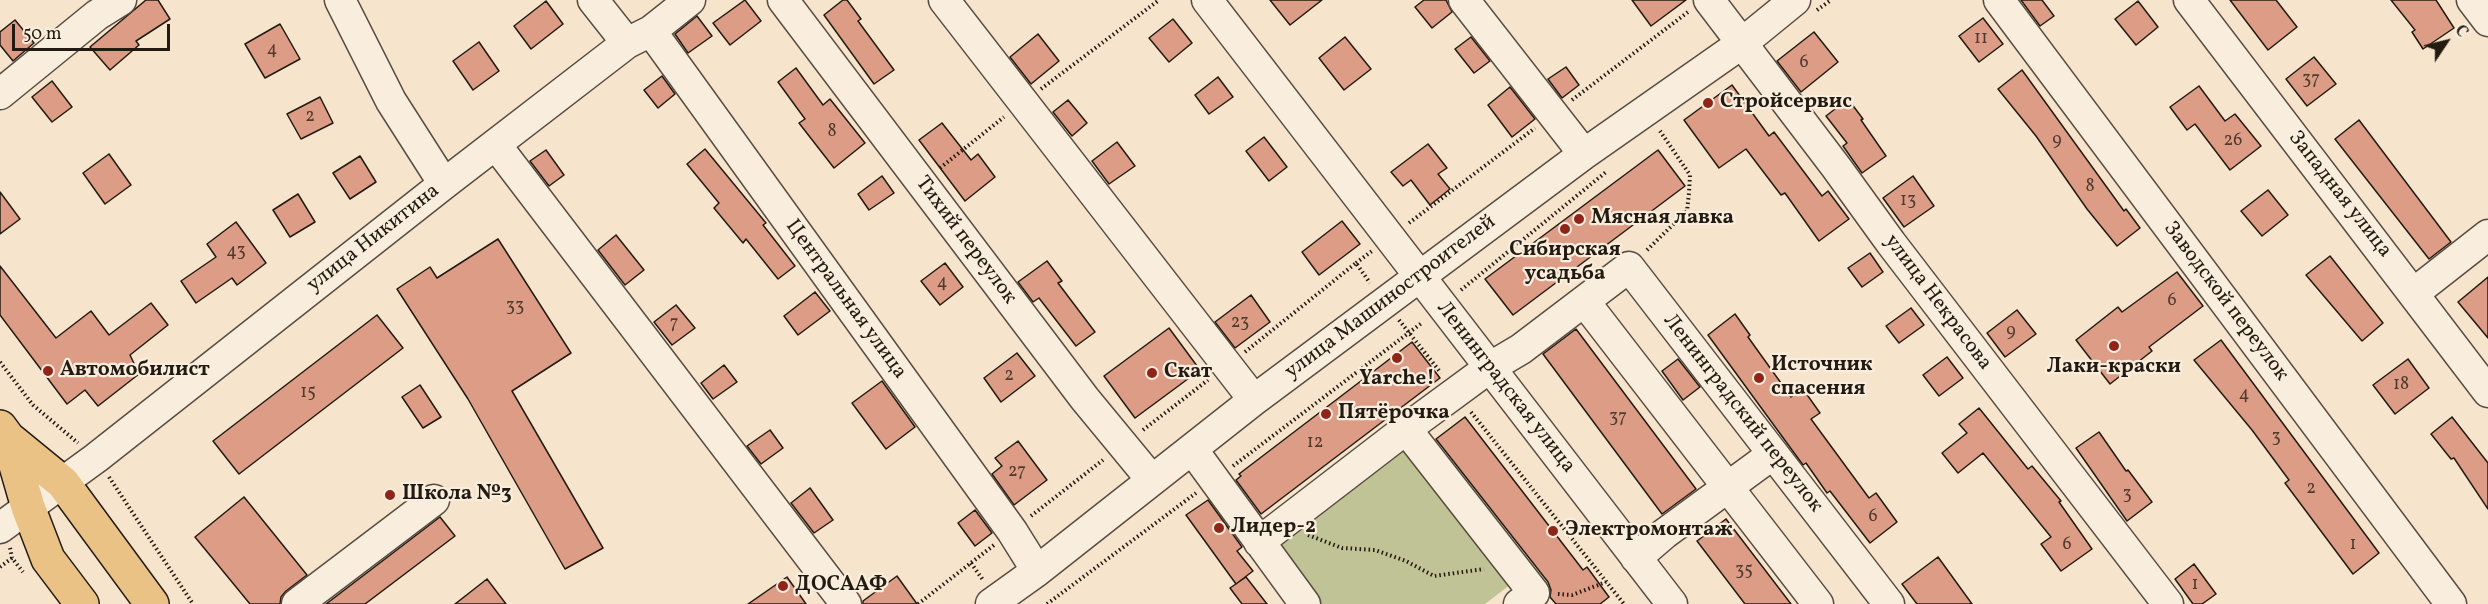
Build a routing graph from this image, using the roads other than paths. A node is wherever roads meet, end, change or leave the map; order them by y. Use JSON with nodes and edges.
{"nodes":[{"id":1,"x":340,"y":0,"type":"edge"},
{"id":2,"x":593,"y":0,"type":"edge"},
{"id":3,"x":690,"y":0,"type":"edge"},
{"id":4,"x":783,"y":0,"type":"edge"},
{"id":5,"x":944,"y":0,"type":"edge"},
{"id":6,"x":1207,"y":0,"type":"edge"},
{"id":7,"x":1464,"y":0,"type":"edge"},
{"id":8,"x":1999,"y":0,"type":"edge"},
{"id":9,"x":2189,"y":0,"type":"edge"},
{"id":10,"x":2472,"y":0,"type":"edge"},
{"id":11,"x":1702,"y":4,"type":"edge"},
{"id":12,"x":100,"y":5,"type":"edge"},
{"id":13,"x":1805,"y":7,"type":"edge"},
{"id":14,"x":2488,"y":21,"type":"edge"},
{"id":15,"x":639,"y":37,"type":"junction"},
{"id":16,"x":1741,"y":44,"type":"junction"},
{"id":17,"x":0,"y":94,"type":"edge"},
{"id":18,"x":496,"y":146,"type":"junction"},
{"id":19,"x":1596,"y":163,"type":"junction"},
{"id":20,"x":444,"y":184,"type":"junction"},
{"id":21,"x":2488,"y":235,"type":"edge"},
{"id":22,"x":1419,"y":279,"type":"junction"},
{"id":23,"x":2414,"y":293,"type":"junction"},
{"id":24,"x":1584,"y":301,"type":"junction"},
{"id":25,"x":1489,"y":368,"type":"junction"},
{"id":26,"x":2488,"y":392,"type":"edge"},
{"id":27,"x":1254,"y":400,"type":"junction"},
{"id":28,"x":1406,"y":429,"type":"junction"},
{"id":29,"x":4,"y":432,"type":"edge"},
{"id":30,"x":1192,"y":449,"type":"junction"},
{"id":31,"x":1773,"y":454,"type":"junction"},
{"id":32,"x":1152,"y":479,"type":"junction"},
{"id":33,"x":63,"y":483,"type":"junction"},
{"id":34,"x":1727,"y":486,"type":"junction"},
{"id":35,"x":434,"y":500,"type":"dead end"},
{"id":36,"x":11,"y":519,"type":"edge"},
{"id":37,"x":1270,"y":534,"type":"junction"},
{"id":38,"x":1636,"y":558,"type":"junction"},
{"id":39,"x":1037,"y":571,"type":"junction"},
{"id":40,"x":1526,"y":598,"type":"edge"},
{"id":41,"x":82,"y":604,"type":"edge"},
{"id":42,"x":152,"y":604,"type":"edge"},
{"id":43,"x":297,"y":604,"type":"edge"},
{"id":44,"x":846,"y":604,"type":"edge"},
{"id":45,"x":991,"y":604,"type":"edge"},
{"id":46,"x":1305,"y":604,"type":"edge"},
{"id":47,"x":1672,"y":604,"type":"edge"},
{"id":48,"x":1818,"y":604,"type":"edge"},
{"id":49,"x":1889,"y":604,"type":"edge"},
{"id":50,"x":2168,"y":604,"type":"edge"},
{"id":51,"x":2451,"y":604,"type":"edge"}],
"edges":[{"from":1,"to":20,"type":"street"},
{"from":2,"to":15,"type":"street","name":"Центральная улица"},
{"from":3,"to":15,"type":"street","name":"улица Никитина"},
{"from":4,"to":32,"type":"street","name":"Тихий переулок"},
{"from":5,"to":27,"type":"street"},
{"from":6,"to":22,"type":"street","name":"Ленинградская улица"},
{"from":7,"to":19,"type":"street"},
{"from":8,"to":51,"type":"street","name":"Заводской переулок"},
{"from":9,"to":23,"type":"street","name":"Западная улица"},
{"from":10,"to":14,"type":"street"},
{"from":11,"to":16,"type":"street","name":"улица Некрасова"},
{"from":12,"to":17,"type":"street"},
{"from":13,"to":16,"type":"street","name":"улица Машиностроителей"},
{"from":15,"to":18,"type":"street","name":"улица Никитина"},
{"from":15,"to":39,"type":"street","name":"Центральная улица"},
{"from":16,"to":19,"type":"street","name":"улица Машиностроителей"},
{"from":16,"to":50,"type":"street","name":"улица Некрасова"},
{"from":18,"to":20,"type":"street","name":"улица Никитина"},
{"from":18,"to":44,"type":"street"},
{"from":19,"to":22,"type":"street","name":"улица Машиностроителей"},
{"from":20,"to":33,"type":"street","name":"улица Никитина"},
{"from":21,"to":23,"type":"street"},
{"from":22,"to":25,"type":"street","name":"Ленинградская улица"},
{"from":22,"to":27,"type":"street","name":"улица Машиностроителей"},
{"from":23,"to":26,"type":"street","name":"Западная улица"},
{"from":24,"to":25,"type":"street"},
{"from":24,"to":31,"type":"street","name":"Ленинградский переулок"},
{"from":24,"to":34,"type":"street"},
{"from":25,"to":28,"type":"street"},
{"from":25,"to":38,"type":"street","name":"Ленинградская улица"},
{"from":27,"to":30,"type":"street","name":"улица Машиностроителей"},
{"from":28,"to":37,"type":"street"},
{"from":28,"to":40,"type":"street"},
{"from":29,"to":33,"type":"main road"},
{"from":29,"to":36,"type":"main road"},
{"from":30,"to":32,"type":"street","name":"улица Машиностроителей"},
{"from":30,"to":37,"type":"street"},
{"from":31,"to":34,"type":"street"},
{"from":31,"to":49,"type":"street","name":"Ленинградский переулок"},
{"from":32,"to":39,"type":"street","name":"улица Машиностроителей"},
{"from":33,"to":36,"type":"street","name":"улица Никитина"},
{"from":33,"to":42,"type":"main road"},
{"from":34,"to":38,"type":"street"},
{"from":34,"to":48,"type":"street"},
{"from":35,"to":43,"type":"street"},
{"from":36,"to":41,"type":"main road"},
{"from":37,"to":46,"type":"street"},
{"from":38,"to":47,"type":"street","name":"Ленинградская улица"},
{"from":39,"to":45,"type":"street","name":"улица Машиностроителей"}]}
